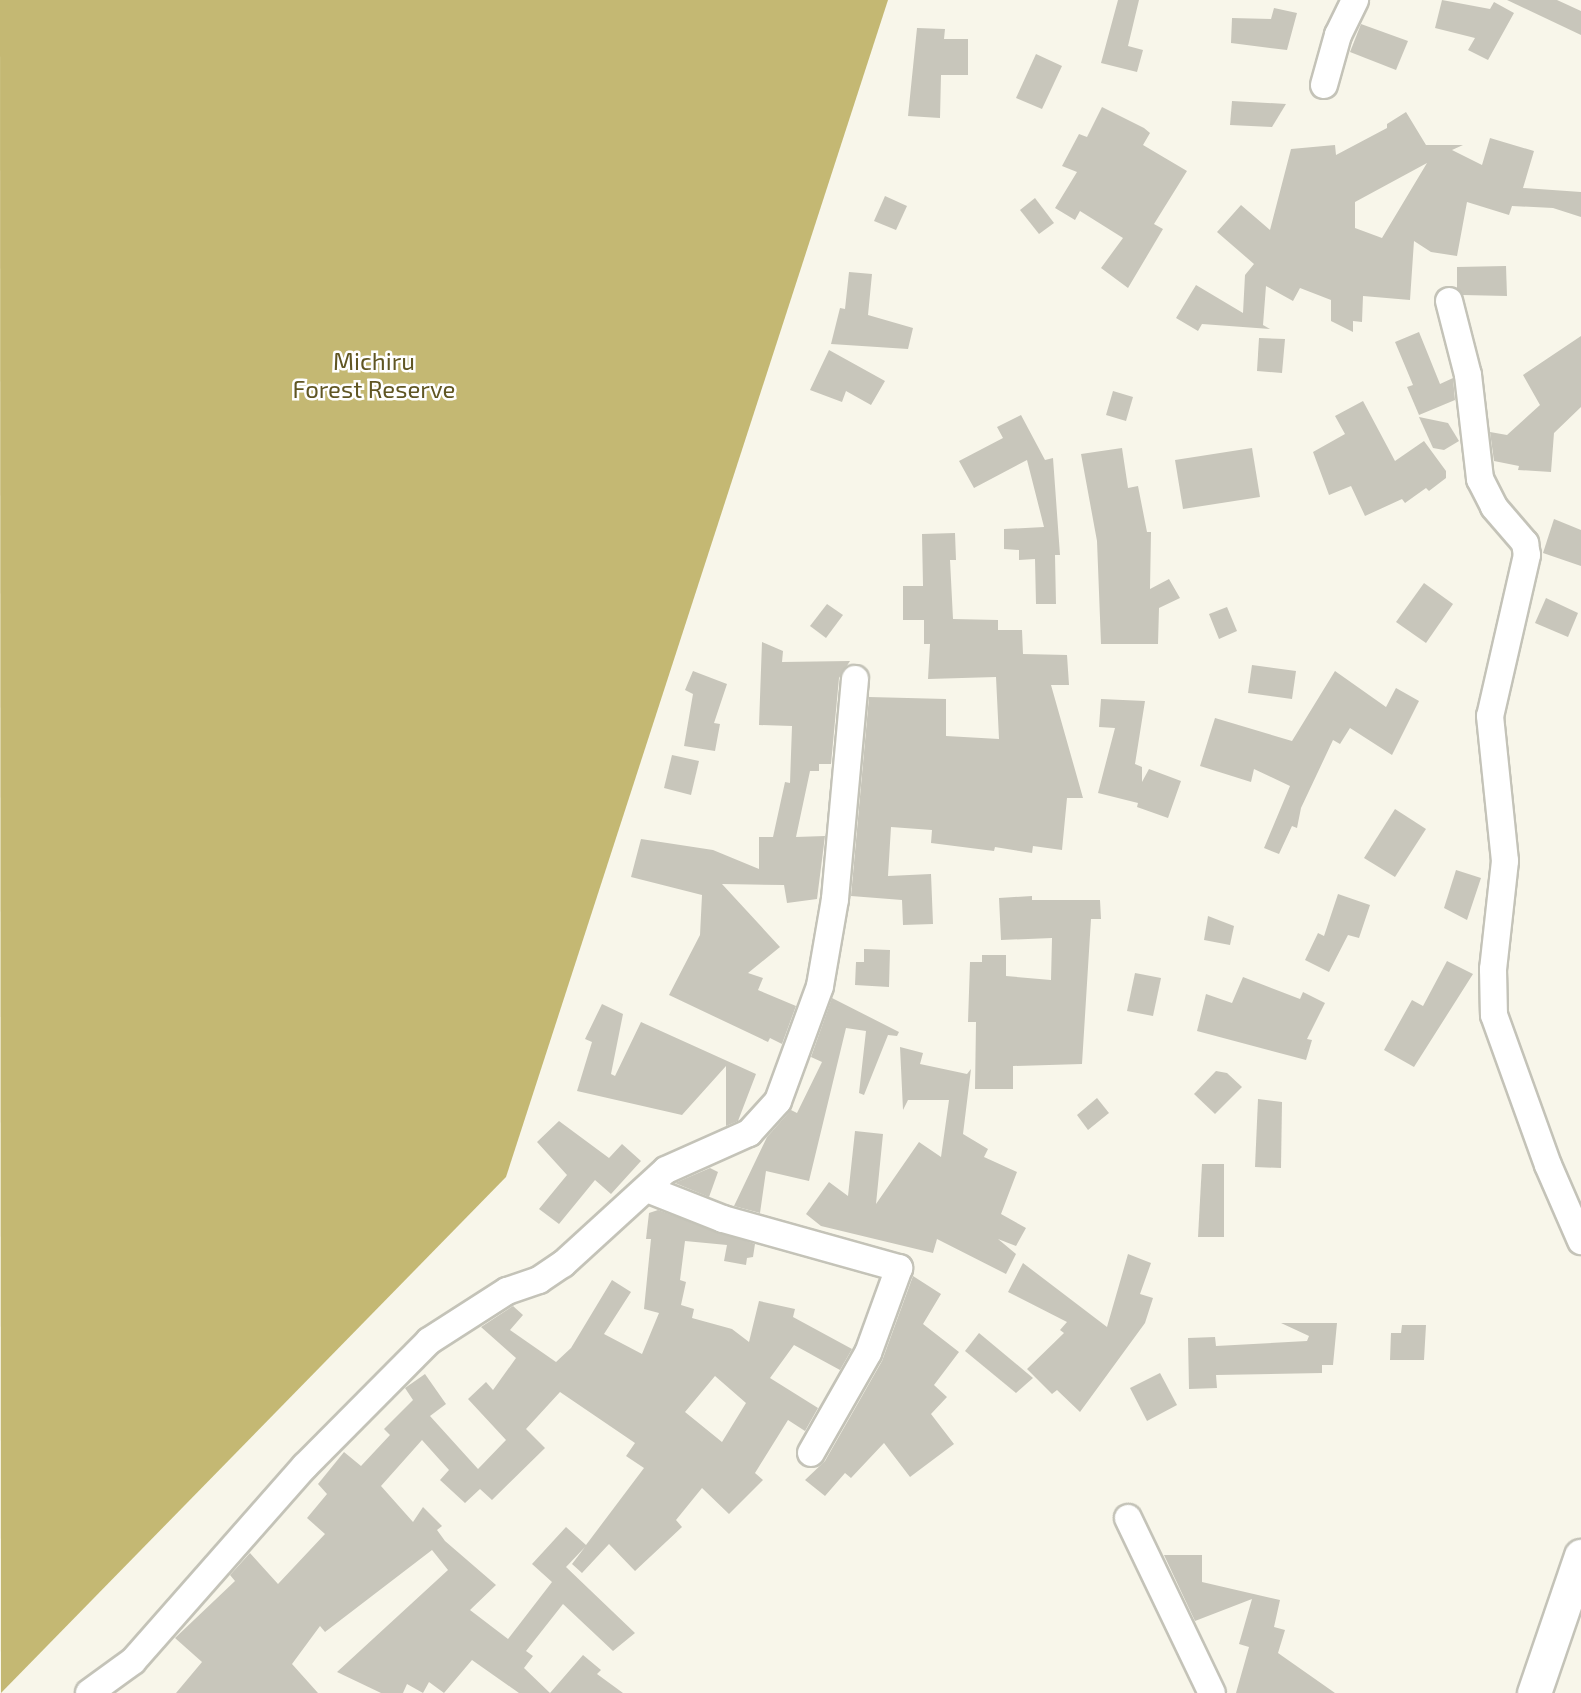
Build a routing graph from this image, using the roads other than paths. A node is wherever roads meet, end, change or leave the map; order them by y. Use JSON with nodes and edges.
{"nodes":[{"id":1,"x":1355,"y":0,"type":"edge"},
{"id":2,"x":1324,"y":85,"type":"dead end"},
{"id":3,"x":1448,"y":301,"type":"dead end"},
{"id":4,"x":855,"y":679,"type":"dead end"},
{"id":5,"x":647,"y":1189,"type":"junction"},
{"id":6,"x":1581,"y":1241,"type":"edge"},
{"id":7,"x":811,"y":1453,"type":"dead end"},
{"id":8,"x":1128,"y":1518,"type":"dead end"},
{"id":9,"x":1581,"y":1556,"type":"edge"},
{"id":10,"x":89,"y":1693,"type":"edge"},
{"id":11,"x":1212,"y":1693,"type":"edge"},
{"id":12,"x":1534,"y":1693,"type":"edge"}],
"edges":[{"from":1,"to":2,"type":"street"},
{"from":3,"to":6,"type":"street"},
{"from":4,"to":5,"type":"street"},
{"from":5,"to":7,"type":"street"},
{"from":5,"to":10,"type":"street"},
{"from":8,"to":11,"type":"street"},
{"from":9,"to":12,"type":"street"}]}
